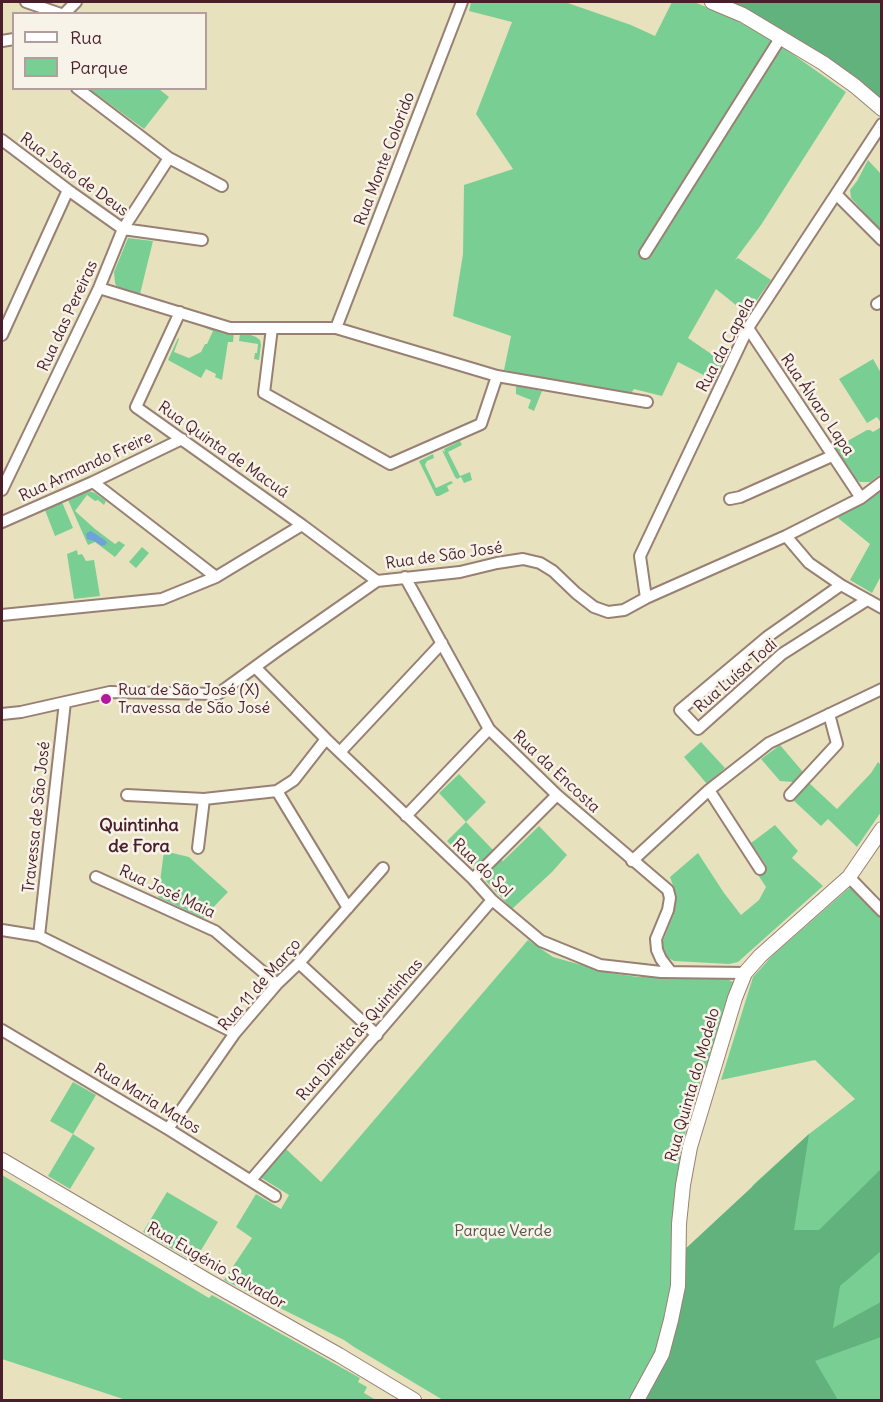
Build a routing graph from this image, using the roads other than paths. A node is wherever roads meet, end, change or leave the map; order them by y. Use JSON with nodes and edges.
{"nodes":[{"id":1,"x":26,"y":2,"type":"edge"},
{"id":2,"x":462,"y":2,"type":"edge"},
{"id":3,"x":712,"y":2,"type":"edge"},
{"id":4,"x":57,"y":12,"type":"edge"},
{"id":5,"x":781,"y":37,"type":"junction"},
{"id":6,"x":80,"y":90,"type":"edge"},
{"id":7,"x":882,"y":109,"type":"edge"},
{"id":8,"x":882,"y":124,"type":"edge"},
{"id":9,"x":2,"y":140,"type":"edge"},
{"id":10,"x":169,"y":158,"type":"junction"},
{"id":11,"x":222,"y":186,"type":"dead end"},
{"id":12,"x":68,"y":190,"type":"junction"},
{"id":13,"x":836,"y":194,"type":"junction"},
{"id":14,"x":123,"y":229,"type":"junction"},
{"id":15,"x":201,"y":240,"type":"dead end"},
{"id":16,"x":882,"y":240,"type":"edge"},
{"id":17,"x":645,"y":253,"type":"dead end"},
{"id":18,"x":99,"y":288,"type":"junction"},
{"id":19,"x":180,"y":312,"type":"junction"},
{"id":20,"x":6,"y":313,"type":"edge"},
{"id":21,"x":272,"y":328,"type":"junction"},
{"id":22,"x":336,"y":328,"type":"junction"},
{"id":23,"x":748,"y":328,"type":"junction"},
{"id":24,"x":2,"y":335,"type":"edge"},
{"id":25,"x":497,"y":376,"type":"junction"},
{"id":26,"x":647,"y":402,"type":"dead end"},
{"id":27,"x":182,"y":439,"type":"junction"},
{"id":28,"x":832,"y":456,"type":"junction"},
{"id":29,"x":93,"y":482,"type":"junction"},
{"id":30,"x":882,"y":482,"type":"edge"},
{"id":31,"x":2,"y":490,"type":"edge"},
{"id":32,"x":861,"y":498,"type":"junction"},
{"id":33,"x":730,"y":499,"type":"dead end"},
{"id":34,"x":2,"y":522,"type":"edge"},
{"id":35,"x":302,"y":525,"type":"junction"},
{"id":36,"x":786,"y":536,"type":"junction"},
{"id":37,"x":216,"y":577,"type":"junction"},
{"id":38,"x":405,"y":577,"type":"junction"},
{"id":39,"x":377,"y":581,"type":"junction"},
{"id":40,"x":841,"y":585,"type":"junction"},
{"id":41,"x":646,"y":598,"type":"junction"},
{"id":42,"x":867,"y":600,"type":"junction"},
{"id":43,"x":882,"y":608,"type":"edge"},
{"id":44,"x":2,"y":615,"type":"edge"},
{"id":45,"x":442,"y":643,"type":"junction"},
{"id":46,"x":255,"y":667,"type":"junction"},
{"id":47,"x":882,"y":689,"type":"edge"},
{"id":48,"x":65,"y":702,"type":"junction"},
{"id":49,"x":2,"y":714,"type":"edge"},
{"id":50,"x":829,"y":714,"type":"junction"},
{"id":51,"x":489,"y":729,"type":"junction"},
{"id":52,"x":326,"y":739,"type":"junction"},
{"id":53,"x":340,"y":752,"type":"junction"},
{"id":54,"x":709,"y":790,"type":"junction"},
{"id":55,"x":276,"y":791,"type":"junction"},
{"id":56,"x":127,"y":795,"type":"dead end"},
{"id":57,"x":556,"y":795,"type":"junction"},
{"id":58,"x":790,"y":795,"type":"dead end"},
{"id":59,"x":204,"y":799,"type":"junction"},
{"id":60,"x":406,"y":816,"type":"junction"},
{"id":61,"x":882,"y":829,"type":"edge"},
{"id":62,"x":198,"y":848,"type":"dead end"},
{"id":63,"x":632,"y":861,"type":"junction"},
{"id":64,"x":383,"y":868,"type":"dead end"},
{"id":65,"x":760,"y":869,"type":"dead end"},
{"id":66,"x":96,"y":877,"type":"dead end"},
{"id":67,"x":849,"y":877,"type":"junction"},
{"id":68,"x":473,"y":879,"type":"junction"},
{"id":69,"x":492,"y":900,"type":"junction"},
{"id":70,"x":348,"y":908,"type":"junction"},
{"id":71,"x":882,"y":911,"type":"edge"},
{"id":72,"x":2,"y":930,"type":"edge"},
{"id":73,"x":39,"y":936,"type":"junction"},
{"id":74,"x":299,"y":963,"type":"junction"},
{"id":75,"x":671,"y":972,"type":"junction"},
{"id":76,"x":744,"y":973,"type":"junction"},
{"id":77,"x":278,"y":984,"type":"junction"},
{"id":78,"x":2,"y":1030,"type":"edge"},
{"id":79,"x":236,"y":1033,"type":"junction"},
{"id":80,"x":377,"y":1035,"type":"junction"},
{"id":81,"x":168,"y":1128,"type":"junction"},
{"id":82,"x":2,"y":1160,"type":"edge"},
{"id":83,"x":251,"y":1180,"type":"junction"},
{"id":84,"x":275,"y":1196,"type":"dead end"},
{"id":85,"x":414,"y":1401,"type":"edge"},
{"id":86,"x":637,"y":1401,"type":"edge"}],
"edges":[{"from":1,"to":4,"type":"street"},
{"from":2,"to":22,"type":"street","name":"Rua Monte Colorido"},
{"from":3,"to":5,"type":"street"},
{"from":5,"to":7,"type":"street"},
{"from":5,"to":17,"type":"street"},
{"from":6,"to":10,"type":"street"},
{"from":8,"to":13,"type":"street","name":"Rua da Capela"},
{"from":9,"to":12,"type":"street","name":"Rua João de Deus"},
{"from":10,"to":11,"type":"street"},
{"from":10,"to":14,"type":"street","name":"Rua das Pereiras"},
{"from":12,"to":14,"type":"street","name":"Rua João de Deus"},
{"from":12,"to":20,"type":"street"},
{"from":13,"to":16,"type":"street"},
{"from":13,"to":23,"type":"street","name":"Rua da Capela"},
{"from":14,"to":15,"type":"street","name":"Rua João de Deus"},
{"from":14,"to":18,"type":"street","name":"Rua das Pereiras"},
{"from":18,"to":19,"type":"street"},
{"from":18,"to":31,"type":"street","name":"Rua das Pereiras"},
{"from":19,"to":21,"type":"street"},
{"from":19,"to":27,"type":"street","name":"Rua Quinta de Macuá"},
{"from":20,"to":24,"type":"street"},
{"from":21,"to":22,"type":"street"},
{"from":21,"to":25,"type":"street"},
{"from":22,"to":25,"type":"street"},
{"from":23,"to":28,"type":"street","name":"Rua Álvaro Lapa"},
{"from":23,"to":41,"type":"street","name":"Rua da Capela"},
{"from":25,"to":26,"type":"street"},
{"from":27,"to":29,"type":"street","name":"Rua Armando Freire"},
{"from":27,"to":35,"type":"street","name":"Rua Quinta de Macuá"},
{"from":28,"to":32,"type":"street","name":"Rua Álvaro Lapa"},
{"from":28,"to":33,"type":"street"},
{"from":29,"to":34,"type":"street","name":"Rua Armando Freire"},
{"from":29,"to":37,"type":"street"},
{"from":30,"to":32,"type":"street","name":"Rua de São José"},
{"from":32,"to":36,"type":"street","name":"Rua de São José"},
{"from":35,"to":37,"type":"street"},
{"from":35,"to":39,"type":"street","name":"Rua Quinta de Macuá"},
{"from":36,"to":40,"type":"street"},
{"from":36,"to":41,"type":"street","name":"Rua de São José"},
{"from":37,"to":44,"type":"street"},
{"from":38,"to":39,"type":"street","name":"Rua de São José"},
{"from":38,"to":41,"type":"street","name":"Rua de São José"},
{"from":38,"to":45,"type":"street","name":"Rua da Encosta"},
{"from":39,"to":46,"type":"street","name":"Rua de São José"},
{"from":40,"to":42,"type":"street"},
{"from":40,"to":42,"type":"street","name":"Rua Luísa Todi"},
{"from":42,"to":43,"type":"street"},
{"from":45,"to":51,"type":"street","name":"Rua da Encosta"},
{"from":45,"to":53,"type":"street"},
{"from":46,"to":48,"type":"street","name":"Rua de São José"},
{"from":46,"to":52,"type":"street","name":"Rua do Sol"},
{"from":47,"to":50,"type":"street"},
{"from":48,"to":49,"type":"street","name":"Rua de São José"},
{"from":48,"to":73,"type":"street","name":"Travessa de São José"},
{"from":50,"to":54,"type":"street"},
{"from":50,"to":58,"type":"street"},
{"from":51,"to":57,"type":"street","name":"Rua da Encosta"},
{"from":51,"to":60,"type":"street"},
{"from":52,"to":53,"type":"street","name":"Rua do Sol"},
{"from":52,"to":55,"type":"street"},
{"from":53,"to":60,"type":"street","name":"Rua do Sol"},
{"from":54,"to":63,"type":"street"},
{"from":54,"to":65,"type":"street"},
{"from":55,"to":59,"type":"street"},
{"from":55,"to":70,"type":"street"},
{"from":56,"to":59,"type":"street"},
{"from":57,"to":63,"type":"street","name":"Rua da Encosta"},
{"from":57,"to":68,"type":"street"},
{"from":59,"to":62,"type":"street"},
{"from":60,"to":68,"type":"street","name":"Rua do Sol"},
{"from":61,"to":67,"type":"street","name":"Rua Quinta do Modelo"},
{"from":63,"to":75,"type":"street","name":"Rua da Encosta"},
{"from":64,"to":70,"type":"street","name":"Rua 11 de Março"},
{"from":66,"to":77,"type":"street","name":"Rua José Maia"},
{"from":67,"to":71,"type":"street"},
{"from":67,"to":76,"type":"street","name":"Rua Quinta do Modelo"},
{"from":68,"to":69,"type":"street","name":"Rua do Sol"},
{"from":69,"to":75,"type":"street","name":"Rua do Sol"},
{"from":69,"to":80,"type":"street","name":"Rua Direita às Quintinhas"},
{"from":70,"to":74,"type":"street","name":"Rua 11 de Março"},
{"from":72,"to":73,"type":"street"},
{"from":73,"to":79,"type":"street"},
{"from":74,"to":77,"type":"street","name":"Rua 11 de Março"},
{"from":74,"to":80,"type":"street"},
{"from":75,"to":76,"type":"street","name":"Rua do Sol"},
{"from":76,"to":86,"type":"street","name":"Rua Quinta do Modelo"},
{"from":77,"to":79,"type":"street","name":"Rua 11 de Março"},
{"from":78,"to":81,"type":"street","name":"Rua Maria Matos"},
{"from":79,"to":81,"type":"street","name":"Rua 11 de Março"},
{"from":80,"to":83,"type":"street","name":"Rua Direita às Quintinhas"},
{"from":81,"to":83,"type":"street","name":"Rua Maria Matos"},
{"from":82,"to":85,"type":"street","name":"Rua Eugénio Salvador"},
{"from":83,"to":84,"type":"street","name":"Rua Maria Matos"}]}
